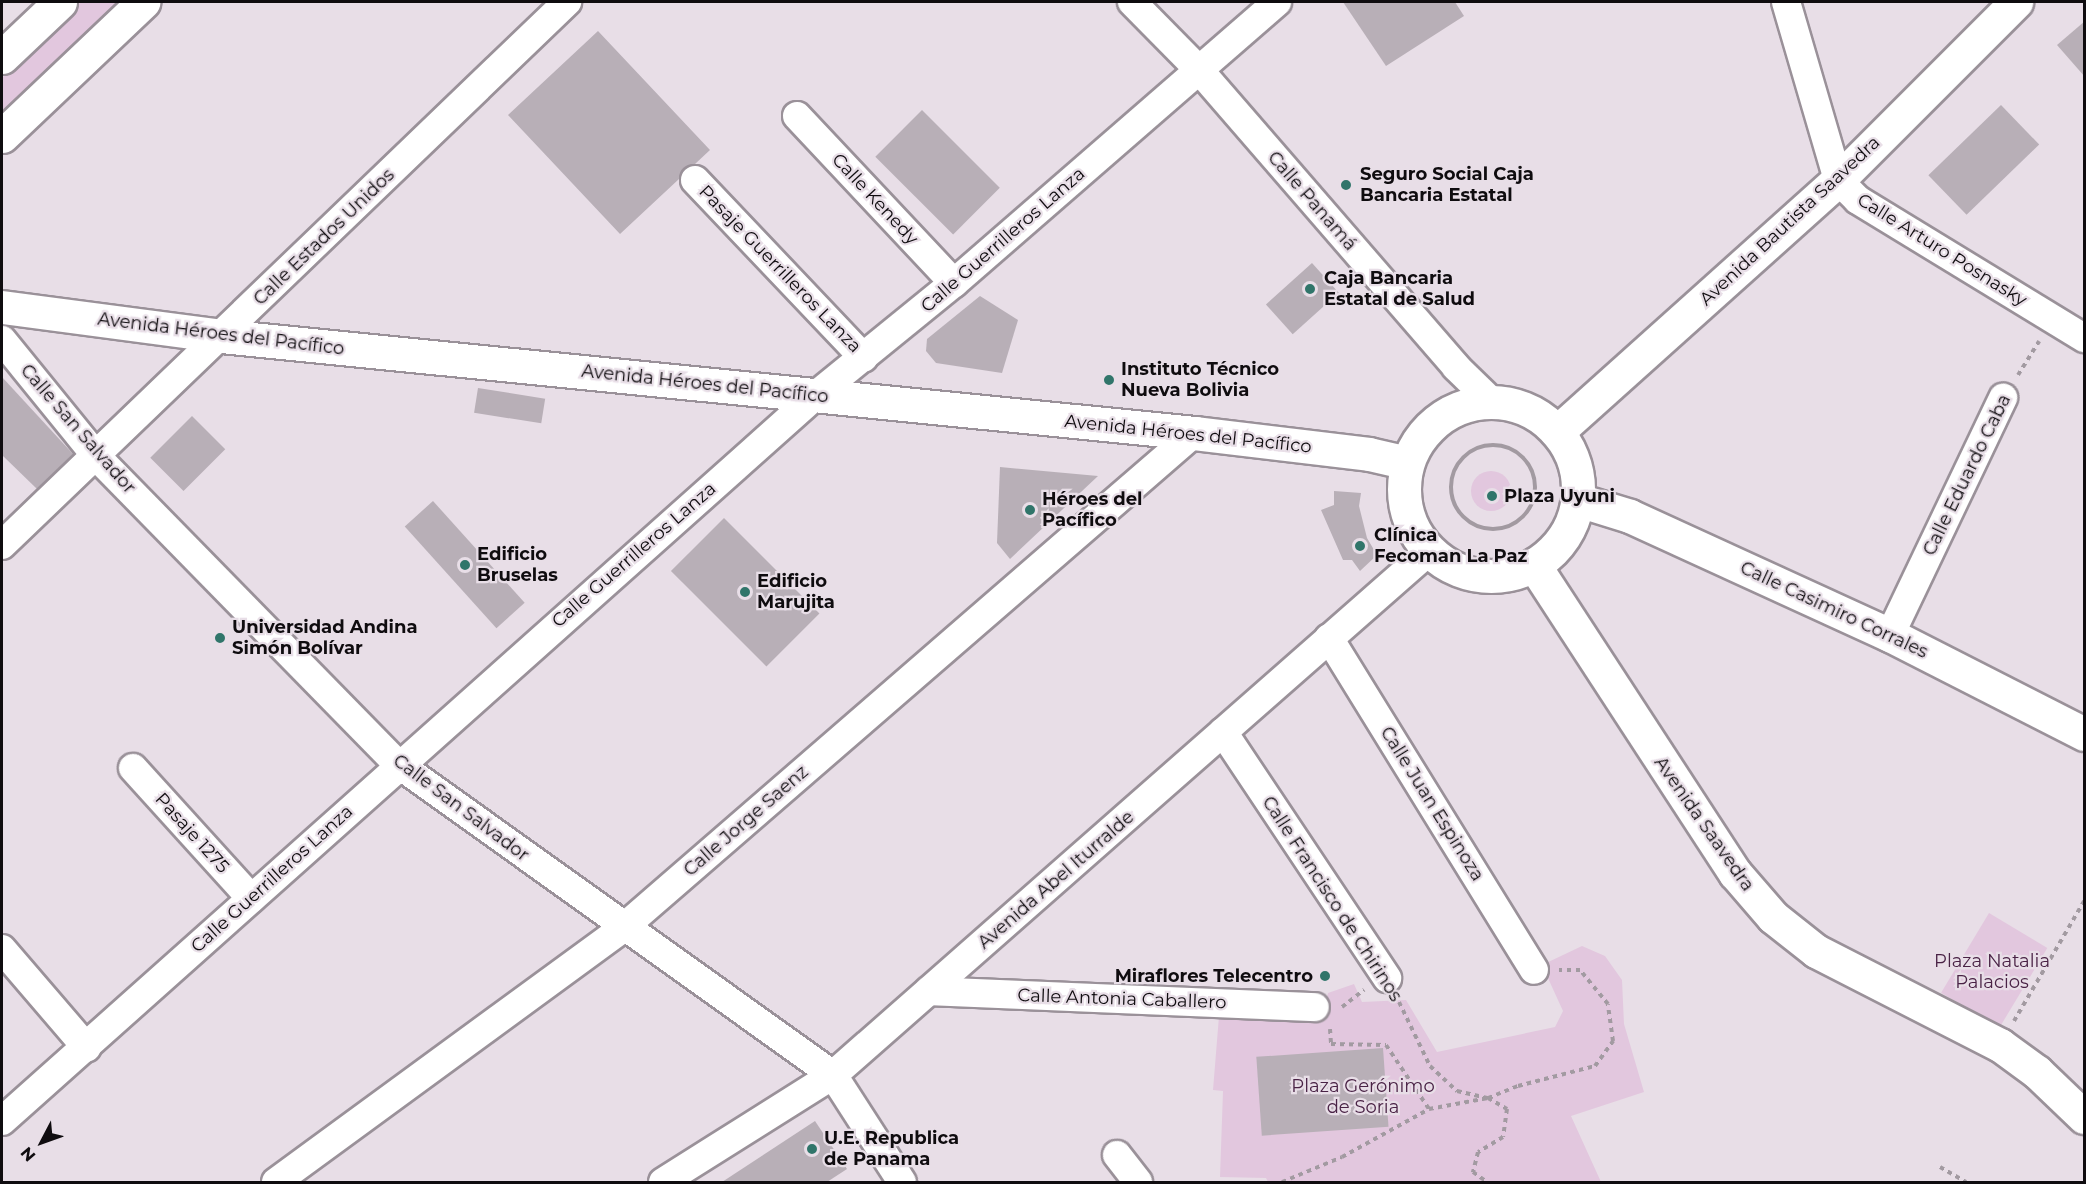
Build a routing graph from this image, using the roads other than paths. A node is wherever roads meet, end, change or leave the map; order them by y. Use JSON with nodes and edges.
{"nodes":[{"id":1,"x":60,"y":2,"type":"edge"},
{"id":2,"x":143,"y":2,"type":"edge"},
{"id":3,"x":567,"y":2,"type":"edge"},
{"id":4,"x":1132,"y":2,"type":"edge"},
{"id":5,"x":1277,"y":2,"type":"edge"},
{"id":6,"x":1786,"y":2,"type":"edge"},
{"id":7,"x":2016,"y":2,"type":"edge"},
{"id":8,"x":2,"y":57,"type":"edge"},
{"id":9,"x":1200,"y":71,"type":"junction"},
{"id":10,"x":797,"y":116,"type":"dead end"},
{"id":11,"x":2,"y":136,"type":"edge"},
{"id":12,"x":695,"y":180,"type":"dead end"},
{"id":13,"x":1838,"y":180,"type":"junction"},
{"id":14,"x":954,"y":283,"type":"junction"},
{"id":15,"x":2,"y":307,"type":"edge"},
{"id":16,"x":221,"y":336,"type":"junction"},
{"id":17,"x":2085,"y":338,"type":"edge"},
{"id":18,"x":2,"y":340,"type":"edge"},
{"id":19,"x":864,"y":358,"type":"junction"},
{"id":20,"x":816,"y":395,"type":"junction"},
{"id":21,"x":2003,"y":398,"type":"road end"},
{"id":22,"x":1492,"y":402,"type":"junction"},
{"id":23,"x":1557,"y":432,"type":"junction"},
{"id":24,"x":1194,"y":433,"type":"junction"},
{"id":25,"x":97,"y":457,"type":"junction"},
{"id":26,"x":1407,"y":463,"type":"junction"},
{"id":27,"x":1578,"y":500,"type":"junction"},
{"id":28,"x":2,"y":545,"type":"edge"},
{"id":29,"x":1429,"y":551,"type":"junction"},
{"id":30,"x":1534,"y":566,"type":"junction"},
{"id":31,"x":1890,"y":634,"type":"junction"},
{"id":32,"x":1329,"y":638,"type":"junction"},
{"id":33,"x":1223,"y":732,"type":"junction"},
{"id":34,"x":2085,"y":734,"type":"edge"},
{"id":35,"x":398,"y":764,"type":"junction"},
{"id":36,"x":133,"y":768,"type":"dead end"},
{"id":37,"x":251,"y":898,"type":"junction"},
{"id":38,"x":624,"y":927,"type":"junction"},
{"id":39,"x":2,"y":949,"type":"edge"},
{"id":40,"x":1534,"y":970,"type":"road end"},
{"id":41,"x":1387,"y":978,"type":"road end"},
{"id":42,"x":929,"y":991,"type":"junction"},
{"id":43,"x":1328,"y":1014,"type":"road end"},
{"id":44,"x":87,"y":1048,"type":"junction"},
{"id":45,"x":833,"y":1075,"type":"junction"},
{"id":46,"x":2085,"y":1117,"type":"edge"},
{"id":47,"x":2,"y":1121,"type":"edge"},
{"id":48,"x":1117,"y":1155,"type":"dead end"},
{"id":49,"x":276,"y":1182,"type":"edge"},
{"id":50,"x":663,"y":1182,"type":"edge"},
{"id":51,"x":902,"y":1182,"type":"edge"},
{"id":52,"x":1138,"y":1182,"type":"edge"}],
"edges":[{"from":1,"to":8,"type":"main road"},
{"from":2,"to":11,"type":"main road"},
{"from":3,"to":16,"type":"street","name":"Calle Estados Unidos"},
{"from":4,"to":9,"type":"street","name":"Calle Panamá"},
{"from":5,"to":9,"type":"street","name":"Calle Guerrilleros Lanza"},
{"from":6,"to":13,"type":"street","name":"Calle Arturo Posnasky"},
{"from":7,"to":13,"type":"main road","name":"Avenida Bautista Saavedra"},
{"from":9,"to":14,"type":"street","name":"Calle Guerrilleros Lanza"},
{"from":9,"to":22,"type":"street","name":"Calle Panamá"},
{"from":10,"to":14,"type":"street","name":"Calle Kenedy"},
{"from":12,"to":19,"type":"street","name":"Pasaje Guerrilleros Lanza"},
{"from":13,"to":17,"type":"street","name":"Calle Arturo Posnasky"},
{"from":13,"to":23,"type":"main road","name":"Avenida Bautista Saavedra"},
{"from":14,"to":19,"type":"street","name":"Calle Guerrilleros Lanza"},
{"from":15,"to":16,"type":"main road","name":"Avenida Héroes del Pacífico"},
{"from":16,"to":20,"type":"main road","name":"Avenida Héroes del Pacífico"},
{"from":16,"to":25,"type":"street","name":"Calle Estados Unidos"},
{"from":18,"to":25,"type":"street","name":"Calle San Salvador"},
{"from":19,"to":20,"type":"street","name":"Calle Guerrilleros Lanza"},
{"from":20,"to":24,"type":"main road","name":"Avenida Héroes del Pacífico"},
{"from":20,"to":35,"type":"street","name":"Calle Guerrilleros Lanza"},
{"from":21,"to":31,"type":"street","name":"Calle Eduardo Caba"},
{"from":22,"to":23,"type":"main road"},
{"from":22,"to":26,"type":"main road"},
{"from":23,"to":27,"type":"main road"},
{"from":24,"to":26,"type":"main road","name":"Avenida Héroes del Pacífico"},
{"from":24,"to":38,"type":"street","name":"Calle Jorge Saenz"},
{"from":25,"to":28,"type":"street","name":"Calle Estados Unidos"},
{"from":25,"to":35,"type":"street","name":"Calle San Salvador"},
{"from":26,"to":29,"type":"main road"},
{"from":27,"to":30,"type":"main road"},
{"from":27,"to":31,"type":"main road","name":"Calle Casimiro Corrales"},
{"from":29,"to":30,"type":"main road"},
{"from":29,"to":32,"type":"street","name":"Avenida Abel Iturralde"},
{"from":30,"to":46,"type":"main road","name":"Avenida Saavedra"},
{"from":31,"to":34,"type":"main road","name":"Calle Casimiro Corrales"},
{"from":32,"to":33,"type":"street","name":"Avenida Abel Iturralde"},
{"from":32,"to":40,"type":"street","name":"Calle Juan Espinoza"},
{"from":33,"to":41,"type":"street","name":"Calle Francisco de Chirinos"},
{"from":33,"to":42,"type":"street","name":"Avenida Abel Iturralde"},
{"from":35,"to":37,"type":"street","name":"Calle Guerrilleros Lanza"},
{"from":35,"to":38,"type":"street","name":"Calle San Salvador"},
{"from":36,"to":37,"type":"street","name":"Pasaje 1275"},
{"from":37,"to":44,"type":"street","name":"Calle Guerrilleros Lanza"},
{"from":38,"to":45,"type":"street","name":"Calle San Salvador"},
{"from":38,"to":49,"type":"street","name":"Calle Jorge Saenz"},
{"from":39,"to":44,"type":"street"},
{"from":42,"to":43,"type":"street","name":"Calle Antonia Caballero"},
{"from":42,"to":45,"type":"street","name":"Avenida Abel Iturralde"},
{"from":44,"to":47,"type":"street","name":"Calle Guerrilleros Lanza"},
{"from":45,"to":50,"type":"street","name":"Avenida Abel Iturralde"},
{"from":45,"to":51,"type":"street","name":"Calle San Salvador"},
{"from":48,"to":52,"type":"street"}]}
